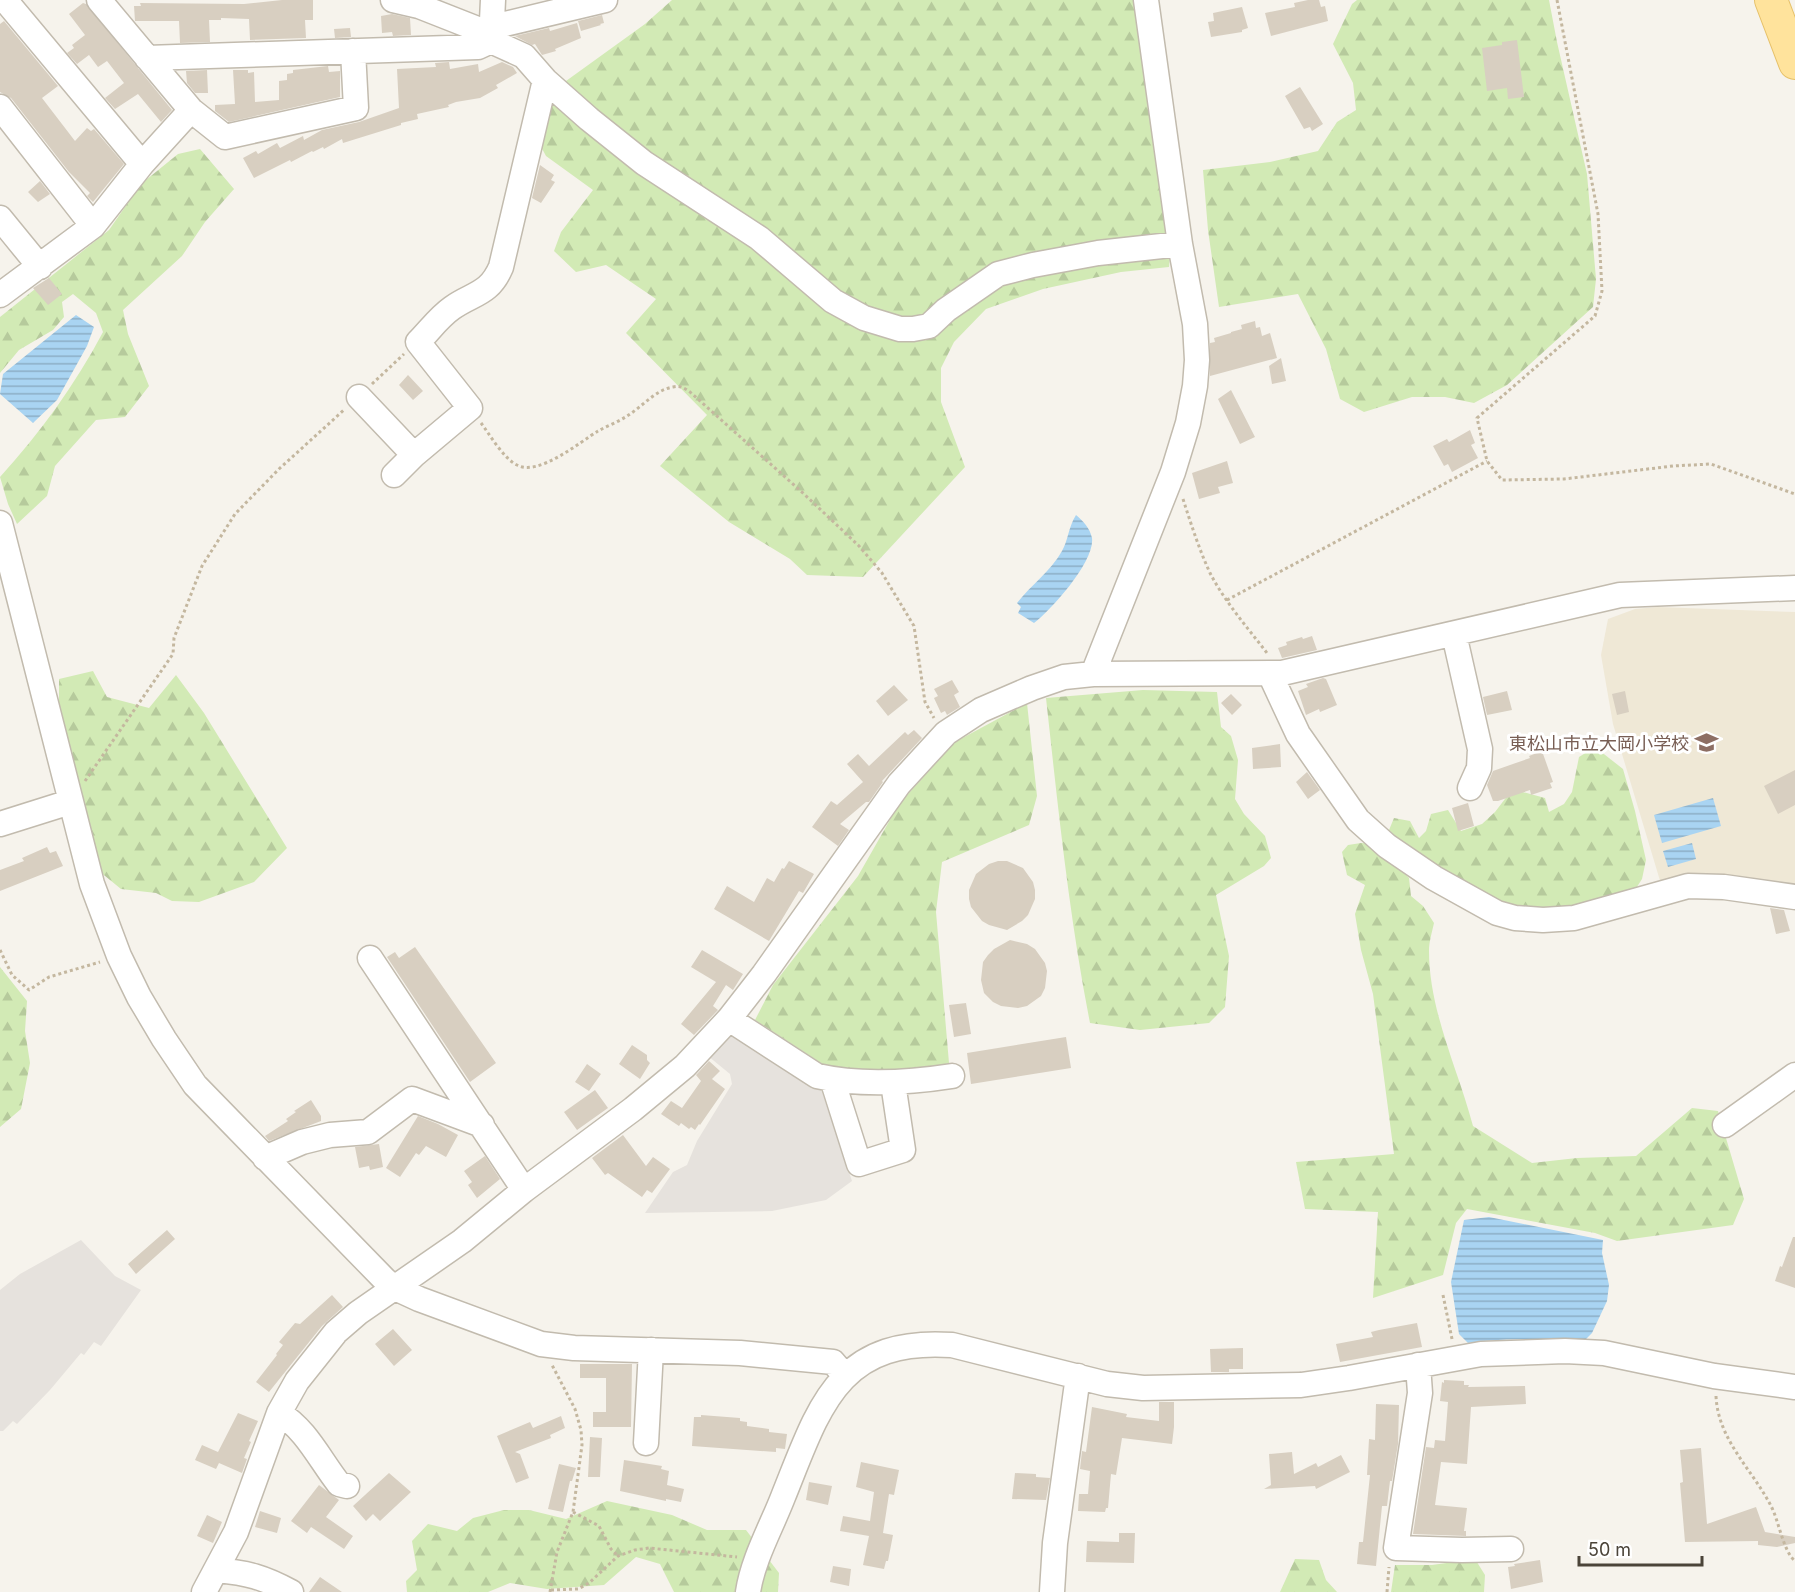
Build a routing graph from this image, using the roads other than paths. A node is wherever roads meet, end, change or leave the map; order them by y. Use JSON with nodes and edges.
{"nodes":[{"id":1,"x":5,"y":0,"type":"edge"},
{"id":2,"x":99,"y":0,"type":"edge"},
{"id":3,"x":393,"y":0,"type":"edge"},
{"id":4,"x":493,"y":0,"type":"edge"},
{"id":5,"x":605,"y":0,"type":"edge"},
{"id":6,"x":1146,"y":0,"type":"edge"},
{"id":7,"x":1771,"y":0,"type":"edge"},
{"id":8,"x":0,"y":1,"type":"edge"},
{"id":9,"x":431,"y":5,"type":"edge"},
{"id":10,"x":491,"y":35,"type":"junction"},
{"id":11,"x":353,"y":51,"type":"junction"},
{"id":12,"x":147,"y":58,"type":"junction"},
{"id":13,"x":1795,"y":63,"type":"edge"},
{"id":14,"x":545,"y":80,"type":"junction"},
{"id":15,"x":0,"y":107,"type":"edge"},
{"id":16,"x":191,"y":110,"type":"junction"},
{"id":17,"x":142,"y":164,"type":"junction"},
{"id":18,"x":0,"y":218,"type":"edge"},
{"id":19,"x":93,"y":226,"type":"junction"},
{"id":20,"x":1180,"y":244,"type":"junction"},
{"id":21,"x":40,"y":267,"type":"junction"},
{"id":22,"x":0,"y":296,"type":"edge"},
{"id":23,"x":359,"y":397,"type":"road end"},
{"id":24,"x":414,"y":454,"type":"junction"},
{"id":25,"x":394,"y":475,"type":"dead end"},
{"id":26,"x":0,"y":523,"type":"edge"},
{"id":27,"x":1795,"y":588,"type":"edge"},
{"id":28,"x":1454,"y":634,"type":"junction"},
{"id":29,"x":1276,"y":673,"type":"junction"},
{"id":30,"x":1093,"y":674,"type":"junction"},
{"id":31,"x":1470,"y":788,"type":"dead end"},
{"id":32,"x":70,"y":802,"type":"junction"},
{"id":33,"x":0,"y":824,"type":"edge"},
{"id":34,"x":1795,"y":897,"type":"edge"},
{"id":35,"x":370,"y":958,"type":"dead end"},
{"id":36,"x":729,"y":1019,"type":"junction"},
{"id":37,"x":1795,"y":1075,"type":"edge"},
{"id":38,"x":952,"y":1076,"type":"dead end"},
{"id":39,"x":831,"y":1079,"type":"junction"},
{"id":40,"x":893,"y":1083,"type":"junction"},
{"id":41,"x":482,"y":1125,"type":"junction"},
{"id":42,"x":1725,"y":1125,"type":"dead end"},
{"id":43,"x":265,"y":1158,"type":"junction"},
{"id":44,"x":524,"y":1190,"type":"junction"},
{"id":45,"x":393,"y":1287,"type":"junction"},
{"id":46,"x":651,"y":1350,"type":"junction"},
{"id":47,"x":1418,"y":1365,"type":"junction"},
{"id":48,"x":845,"y":1376,"type":"junction"},
{"id":49,"x":1078,"y":1376,"type":"junction"},
{"id":50,"x":1795,"y":1387,"type":"edge"},
{"id":51,"x":279,"y":1413,"type":"junction"},
{"id":52,"x":646,"y":1443,"type":"dead end"},
{"id":53,"x":347,"y":1486,"type":"dead end"},
{"id":54,"x":1512,"y":1549,"type":"dead end"},
{"id":55,"x":217,"y":1570,"type":"junction"},
{"id":56,"x":204,"y":1592,"type":"edge"},
{"id":57,"x":291,"y":1592,"type":"edge"},
{"id":58,"x":748,"y":1592,"type":"edge"},
{"id":59,"x":1052,"y":1592,"type":"edge"}],
"edges":[{"from":1,"to":8,"type":"street"},
{"from":1,"to":17,"type":"street"},
{"from":2,"to":12,"type":"street"},
{"from":3,"to":9,"type":"street"},
{"from":4,"to":10,"type":"street"},
{"from":5,"to":10,"type":"street"},
{"from":6,"to":20,"type":"street"},
{"from":7,"to":13,"type":"main road"},
{"from":9,"to":10,"type":"street"},
{"from":10,"to":11,"type":"street"},
{"from":10,"to":14,"type":"street"},
{"from":11,"to":12,"type":"street"},
{"from":11,"to":16,"type":"street"},
{"from":12,"to":16,"type":"street"},
{"from":14,"to":20,"type":"street"},
{"from":14,"to":24,"type":"street"},
{"from":15,"to":19,"type":"street"},
{"from":16,"to":17,"type":"street"},
{"from":17,"to":19,"type":"street"},
{"from":18,"to":21,"type":"street"},
{"from":19,"to":21,"type":"street"},
{"from":20,"to":30,"type":"street"},
{"from":21,"to":22,"type":"street"},
{"from":23,"to":24,"type":"street"},
{"from":24,"to":25,"type":"street"},
{"from":26,"to":32,"type":"street"},
{"from":27,"to":28,"type":"street"},
{"from":28,"to":29,"type":"street"},
{"from":28,"to":31,"type":"street"},
{"from":29,"to":30,"type":"street"},
{"from":29,"to":34,"type":"street"},
{"from":30,"to":36,"type":"street"},
{"from":32,"to":33,"type":"street"},
{"from":32,"to":43,"type":"street"},
{"from":35,"to":41,"type":"street"},
{"from":36,"to":39,"type":"street"},
{"from":36,"to":44,"type":"street"},
{"from":37,"to":42,"type":"street"},
{"from":38,"to":40,"type":"street"},
{"from":39,"to":40,"type":"street"},
{"from":39,"to":40,"type":"street"},
{"from":41,"to":43,"type":"street"},
{"from":41,"to":44,"type":"street"},
{"from":43,"to":45,"type":"street"},
{"from":44,"to":45,"type":"street"},
{"from":45,"to":46,"type":"street"},
{"from":45,"to":51,"type":"street"},
{"from":46,"to":48,"type":"street"},
{"from":46,"to":52,"type":"street"},
{"from":47,"to":49,"type":"street"},
{"from":47,"to":50,"type":"street"},
{"from":47,"to":54,"type":"street"},
{"from":48,"to":49,"type":"street"},
{"from":48,"to":58,"type":"street"},
{"from":49,"to":59,"type":"street"},
{"from":51,"to":53,"type":"street"},
{"from":51,"to":55,"type":"street"},
{"from":55,"to":56,"type":"street"},
{"from":55,"to":57,"type":"street"}]}
